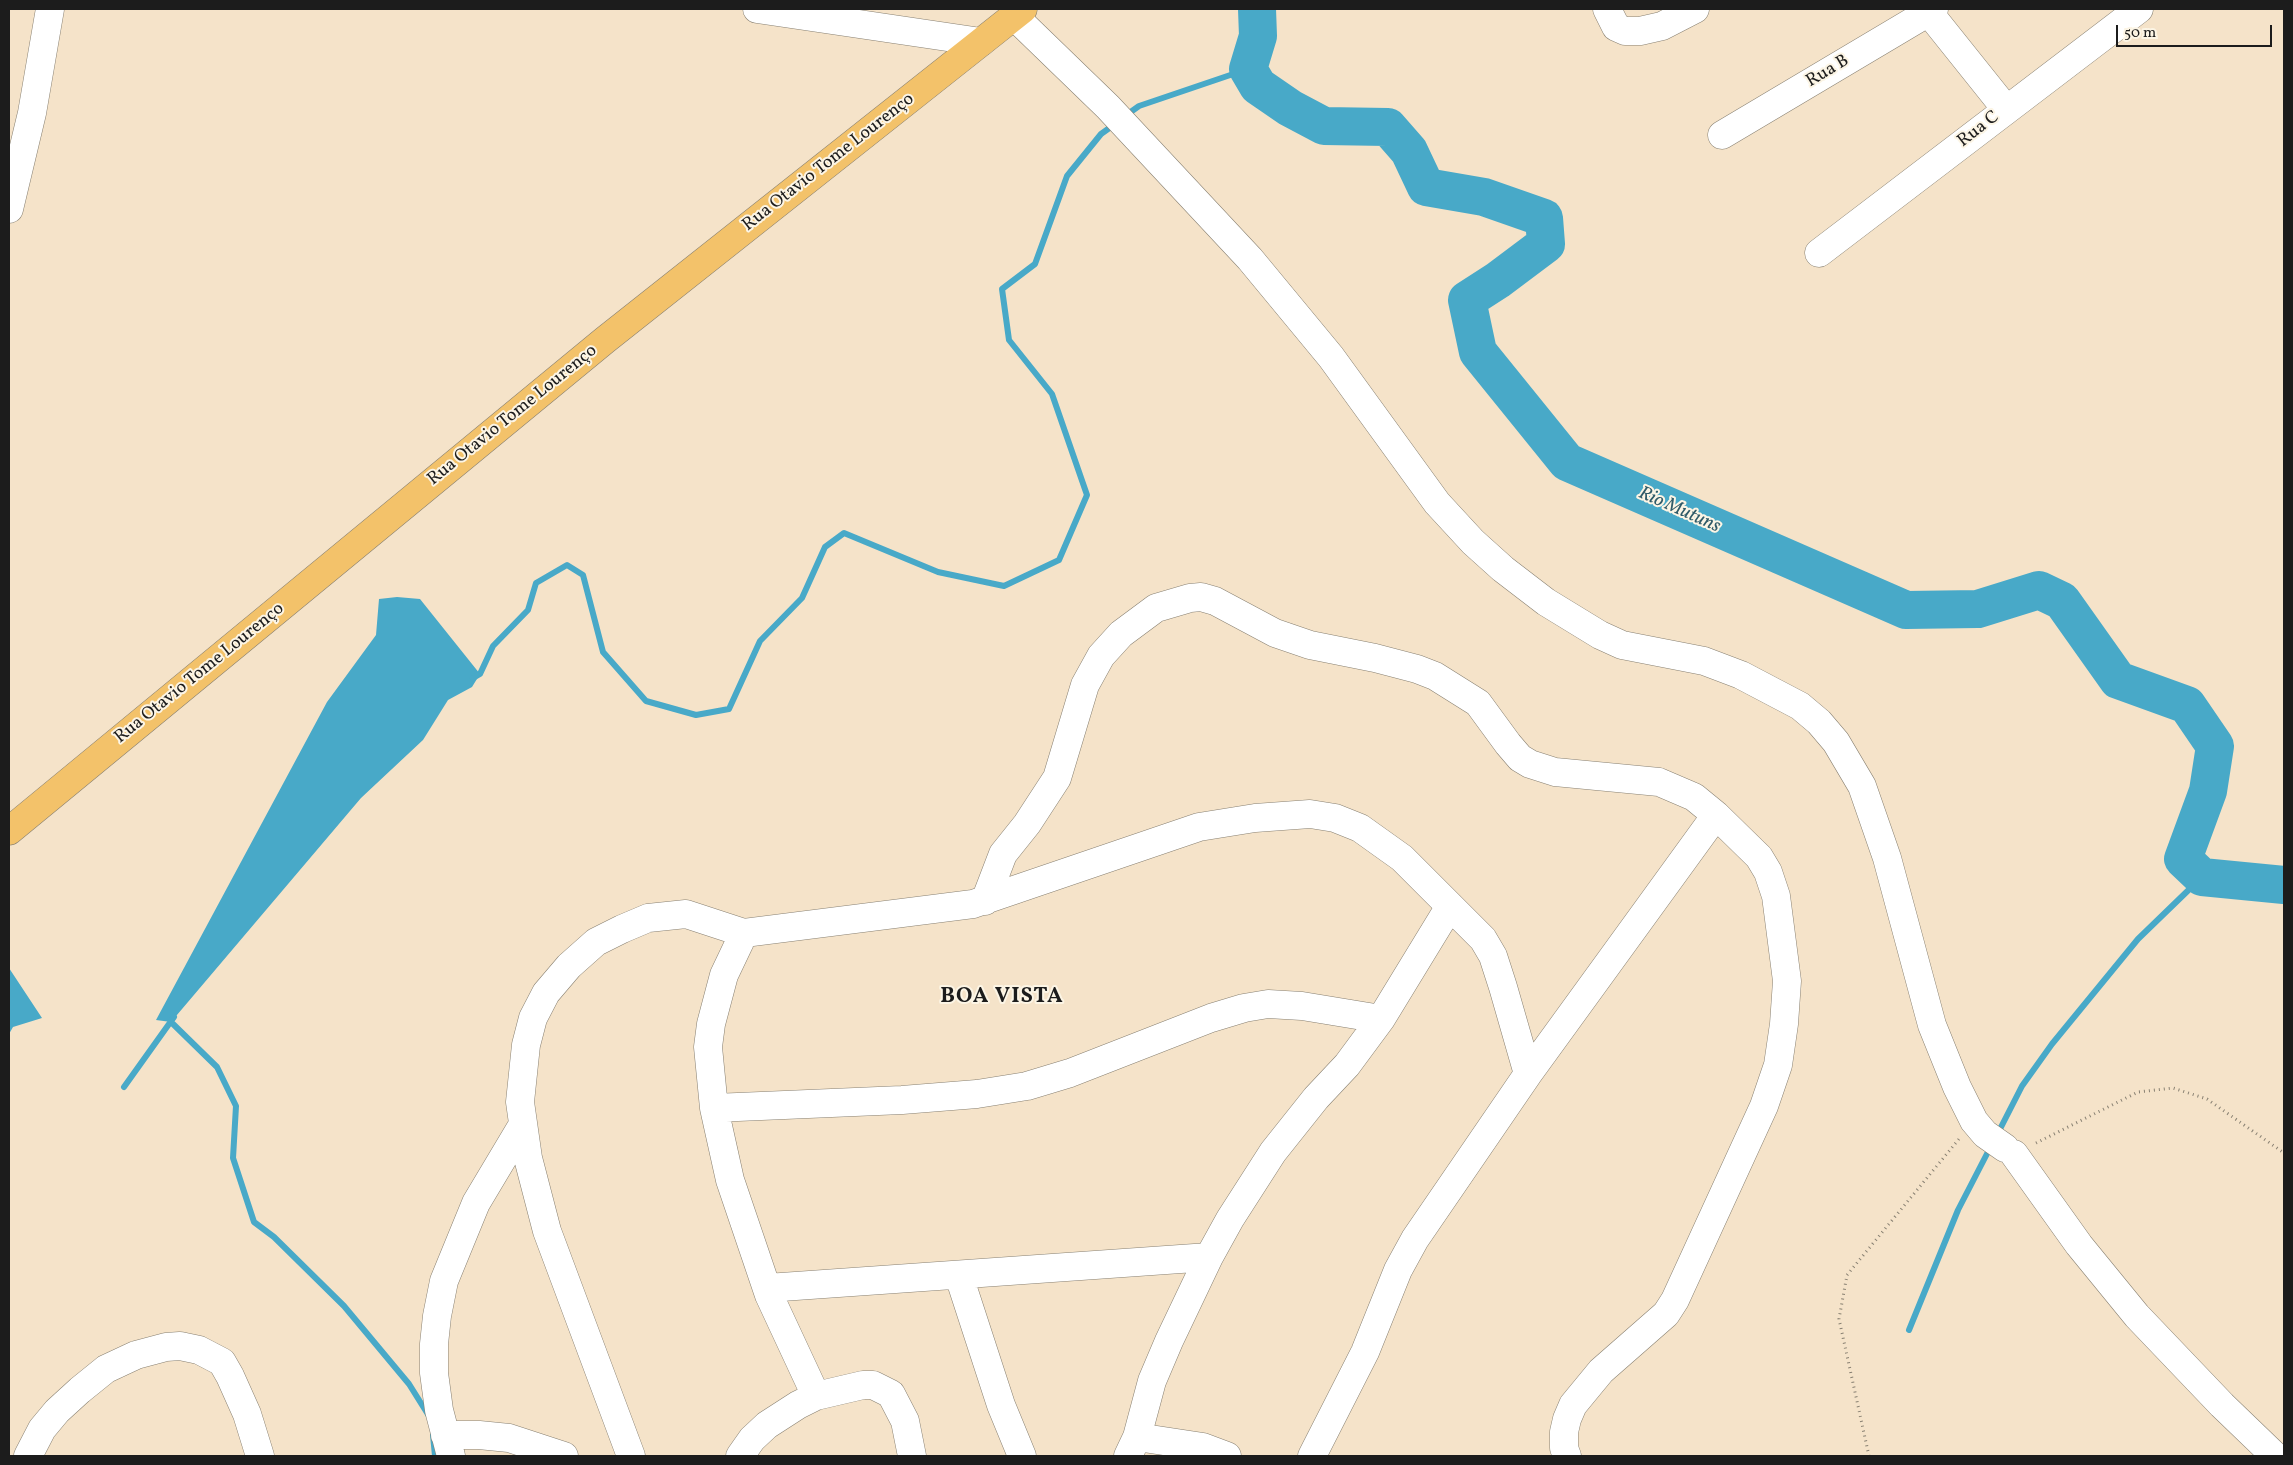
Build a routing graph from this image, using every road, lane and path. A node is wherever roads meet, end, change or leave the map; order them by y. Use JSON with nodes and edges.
{"nodes":[{"id":1,"x":50,"y":9,"type":"edge"},
{"id":2,"x":757,"y":9,"type":"edge"},
{"id":3,"x":1607,"y":9,"type":"edge"},
{"id":4,"x":1695,"y":9,"type":"edge"},
{"id":5,"x":2139,"y":9,"type":"edge"},
{"id":6,"x":1930,"y":10,"type":"edge"},
{"id":7,"x":1018,"y":12,"type":"edge"},
{"id":8,"x":981,"y":42,"type":"junction"},
{"id":9,"x":2006,"y":109,"type":"junction"},
{"id":10,"x":1722,"y":135,"type":"dead end"},
{"id":11,"x":9,"y":209,"type":"edge"},
{"id":12,"x":1819,"y":253,"type":"dead end"},
{"id":13,"x":1716,"y":815,"type":"junction"},
{"id":14,"x":9,"y":831,"type":"edge"},
{"id":15,"x":985,"y":900,"type":"junction"},
{"id":16,"x":1450,"y":906,"type":"junction"},
{"id":17,"x":744,"y":933,"type":"junction"},
{"id":18,"x":1381,"y":1019,"type":"junction"},
{"id":19,"x":1528,"y":1074,"type":"junction"},
{"id":20,"x":714,"y":1108,"type":"junction"},
{"id":21,"x":522,"y":1126,"type":"junction"},
{"id":22,"x":1995,"y":1139,"type":"junction"},
{"id":23,"x":2284,"y":1153,"type":"edge"},
{"id":24,"x":1209,"y":1257,"type":"junction"},
{"id":25,"x":959,"y":1276,"type":"junction"},
{"id":26,"x":766,"y":1288,"type":"junction"},
{"id":27,"x":816,"y":1396,"type":"junction"},
{"id":28,"x":448,"y":1446,"type":"edge"},
{"id":29,"x":1133,"y":1447,"type":"edge"},
{"id":30,"x":1015,"y":1455,"type":"edge"},
{"id":31,"x":28,"y":1456,"type":"edge"},
{"id":32,"x":260,"y":1456,"type":"edge"},
{"id":33,"x":564,"y":1456,"type":"edge"},
{"id":34,"x":631,"y":1456,"type":"edge"},
{"id":35,"x":740,"y":1456,"type":"edge"},
{"id":36,"x":912,"y":1456,"type":"edge"},
{"id":37,"x":1227,"y":1456,"type":"edge"},
{"id":38,"x":1312,"y":1456,"type":"edge"},
{"id":39,"x":1567,"y":1456,"type":"edge"},
{"id":40,"x":1870,"y":1456,"type":"edge"},
{"id":41,"x":2275,"y":1456,"type":"edge"}],
"edges":[{"from":1,"to":11,"type":"street"},
{"from":2,"to":8,"type":"street"},
{"from":3,"to":4,"type":"street"},
{"from":5,"to":9,"type":"street","name":"Rua C"},
{"from":6,"to":9,"type":"street"},
{"from":6,"to":10,"type":"street","name":"Rua B"},
{"from":7,"to":8,"type":"main road","name":"Rua Otavio Tome Lourenço"},
{"from":7,"to":22,"type":"street"},
{"from":8,"to":14,"type":"main road","name":"Rua Otavio Tome Lourenço"},
{"from":9,"to":12,"type":"street","name":"Rua C"},
{"from":13,"to":15,"type":"street"},
{"from":13,"to":19,"type":"street"},
{"from":13,"to":39,"type":"street"},
{"from":15,"to":16,"type":"street"},
{"from":15,"to":17,"type":"street"},
{"from":16,"to":18,"type":"street"},
{"from":16,"to":19,"type":"street"},
{"from":17,"to":20,"type":"street"},
{"from":17,"to":21,"type":"street"},
{"from":18,"to":20,"type":"street"},
{"from":18,"to":24,"type":"street"},
{"from":19,"to":38,"type":"street"},
{"from":20,"to":26,"type":"street"},
{"from":21,"to":28,"type":"street"},
{"from":21,"to":34,"type":"street"},
{"from":22,"to":23,"type":"path"},
{"from":22,"to":40,"type":"path"},
{"from":22,"to":41,"type":"street"},
{"from":24,"to":25,"type":"street"},
{"from":24,"to":29,"type":"street"},
{"from":25,"to":26,"type":"street"},
{"from":25,"to":30,"type":"street"},
{"from":26,"to":27,"type":"street"},
{"from":27,"to":35,"type":"street"},
{"from":27,"to":36,"type":"street"},
{"from":28,"to":33,"type":"street"},
{"from":29,"to":37,"type":"street"},
{"from":31,"to":32,"type":"street"}]}
